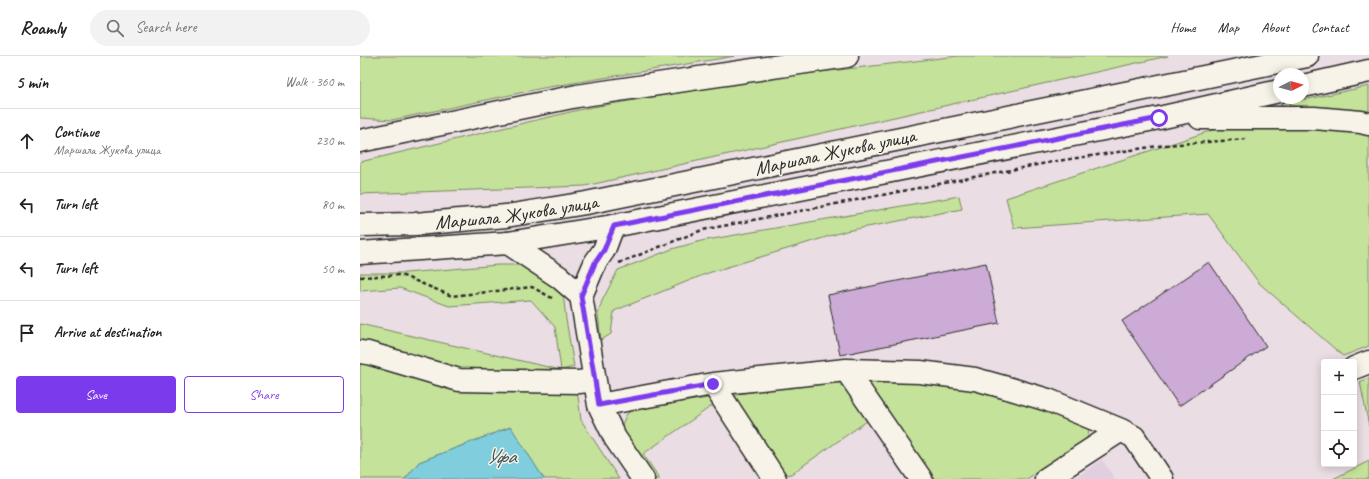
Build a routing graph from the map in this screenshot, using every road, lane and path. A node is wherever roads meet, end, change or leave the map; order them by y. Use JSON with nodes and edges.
{"nodes":[{"id":1,"x":847,"y":56,"type":"edge"},
{"id":2,"x":1307,"y":56,"type":"edge"},
{"id":3,"x":759,"y":62,"type":"edge"},
{"id":4,"x":1369,"y":70,"type":"edge"},
{"id":5,"x":1309,"y":85,"type":"edge"},
{"id":6,"x":1273,"y":92,"type":"edge"},
{"id":7,"x":1159,"y":118,"type":"junction"},
{"id":8,"x":1369,"y":124,"type":"edge"},
{"id":9,"x":1253,"y":138,"type":"dead end"},
{"id":10,"x":360,"y":141,"type":"edge"},
{"id":11,"x":360,"y":225,"type":"edge"},
{"id":12,"x":614,"y":226,"type":"junction"},
{"id":13,"x":508,"y":243,"type":"junction"},
{"id":14,"x":360,"y":253,"type":"edge"},
{"id":15,"x":614,"y":265,"type":"dead end"},
{"id":16,"x":360,"y":277,"type":"edge"},
{"id":17,"x":581,"y":296,"type":"junction"},
{"id":18,"x":553,"y":298,"type":"dead end"},
{"id":19,"x":360,"y":352,"type":"edge"},
{"id":20,"x":1369,"y":362,"type":"edge"},
{"id":21,"x":1357,"y":367,"type":"edge"},
{"id":22,"x":846,"y":370,"type":"junction"},
{"id":23,"x":594,"y":380,"type":"junction"},
{"id":24,"x":713,"y":384,"type":"junction"},
{"id":25,"x":599,"y":405,"type":"junction"},
{"id":26,"x":1121,"y":430,"type":"junction"},
{"id":27,"x":643,"y":479,"type":"edge"},
{"id":28,"x":775,"y":479,"type":"edge"},
{"id":29,"x":921,"y":479,"type":"edge"},
{"id":30,"x":1046,"y":479,"type":"edge"},
{"id":31,"x":1162,"y":479,"type":"edge"}],
"edges":[{"from":1,"to":3,"type":"main road"},
{"from":2,"to":11,"type":"main road","name":"Маршала Жукова улица"},
{"from":3,"to":10,"type":"main road"},
{"from":4,"to":5,"type":"main road"},
{"from":6,"to":7,"type":"main road","name":"Маршала Жукова улица"},
{"from":7,"to":8,"type":"main road"},
{"from":7,"to":12,"type":"main road","name":"Маршала Жукова улица"},
{"from":9,"to":15,"type":"path"},
{"from":12,"to":13,"type":"main road","name":"Маршала Жукова улица"},
{"from":12,"to":17,"type":"main road"},
{"from":13,"to":14,"type":"main road","name":"Маршала Жукова улица"},
{"from":13,"to":17,"type":"main road"},
{"from":16,"to":18,"type":"path"},
{"from":17,"to":23,"type":"main road"},
{"from":19,"to":23,"type":"main road"},
{"from":20,"to":21,"type":"main road"},
{"from":22,"to":24,"type":"main road"},
{"from":22,"to":26,"type":"main road"},
{"from":22,"to":29,"type":"main road"},
{"from":23,"to":25,"type":"main road"},
{"from":24,"to":25,"type":"main road"},
{"from":24,"to":28,"type":"main road"},
{"from":25,"to":27,"type":"main road"},
{"from":26,"to":30,"type":"main road"},
{"from":26,"to":31,"type":"main road"}]}
